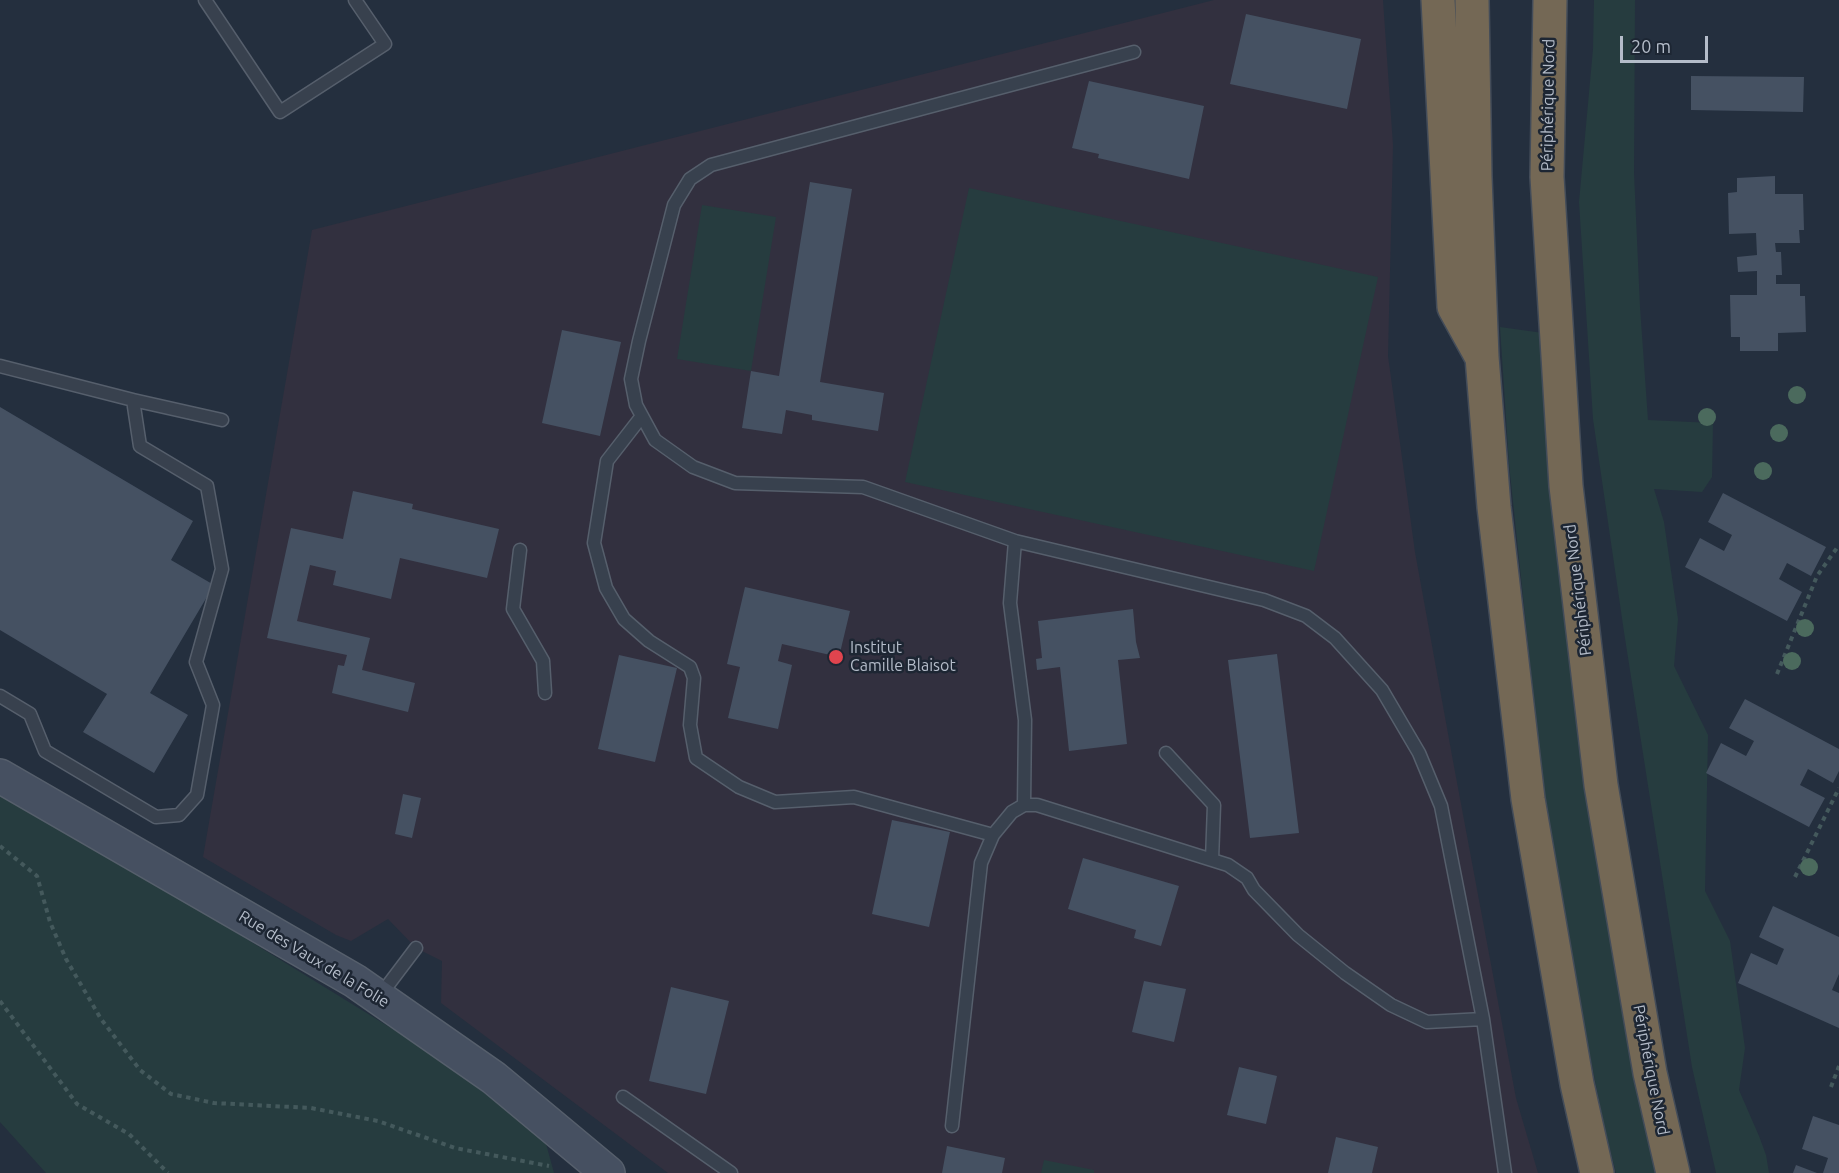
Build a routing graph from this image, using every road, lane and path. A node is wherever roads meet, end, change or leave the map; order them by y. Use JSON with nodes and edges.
{"nodes":[{"id":1,"x":205,"y":0,"type":"edge"},
{"id":2,"x":355,"y":0,"type":"edge"},
{"id":3,"x":1438,"y":0,"type":"edge"},
{"id":4,"x":1472,"y":0,"type":"edge"},
{"id":5,"x":1550,"y":1,"type":"edge"},
{"id":6,"x":1134,"y":52,"type":"dead end"},
{"id":7,"x":1482,"y":357,"type":"junction"},
{"id":8,"x":0,"y":366,"type":"edge"},
{"id":9,"x":133,"y":400,"type":"junction"},
{"id":10,"x":642,"y":416,"type":"junction"},
{"id":11,"x":222,"y":420,"type":"dead end"},
{"id":12,"x":1015,"y":542,"type":"junction"},
{"id":13,"x":1839,"y":545,"type":"edge"},
{"id":14,"x":520,"y":550,"type":"dead end"},
{"id":15,"x":1777,"y":674,"type":"dead end"},
{"id":16,"x":545,"y":693,"type":"dead end"},
{"id":17,"x":0,"y":696,"type":"edge"},
{"id":18,"x":1166,"y":753,"type":"dead end"},
{"id":19,"x":0,"y":776,"type":"edge"},
{"id":20,"x":1839,"y":788,"type":"edge"},
{"id":21,"x":1024,"y":805,"type":"junction"},
{"id":22,"x":993,"y":835,"type":"junction"},
{"id":23,"x":0,"y":846,"type":"edge"},
{"id":24,"x":1212,"y":860,"type":"junction"},
{"id":25,"x":1795,"y":877,"type":"dead end"},
{"id":26,"x":416,"y":948,"type":"dead end"},
{"id":27,"x":379,"y":998,"type":"junction"},
{"id":28,"x":0,"y":1001,"type":"edge"},
{"id":29,"x":1483,"y":1019,"type":"junction"},
{"id":30,"x":1839,"y":1066,"type":"edge"},
{"id":31,"x":1831,"y":1087,"type":"dead end"},
{"id":32,"x":623,"y":1097,"type":"dead end"},
{"id":33,"x":952,"y":1126,"type":"dead end"},
{"id":34,"x":553,"y":1166,"type":"dead end"},
{"id":35,"x":602,"y":1171,"type":"edge"},
{"id":36,"x":168,"y":1173,"type":"edge"},
{"id":37,"x":731,"y":1173,"type":"edge"},
{"id":38,"x":1505,"y":1173,"type":"edge"},
{"id":39,"x":1597,"y":1173,"type":"edge"},
{"id":40,"x":1673,"y":1173,"type":"edge"}],
"edges":[{"from":1,"to":2,"type":"lane"},
{"from":3,"to":7,"type":"highway"},
{"from":4,"to":7,"type":"highway"},
{"from":5,"to":40,"type":"highway","name":"Périphérique Nord"},
{"from":6,"to":10,"type":"lane"},
{"from":7,"to":39,"type":"highway"},
{"from":8,"to":9,"type":"lane"},
{"from":9,"to":11,"type":"lane"},
{"from":9,"to":17,"type":"lane"},
{"from":10,"to":12,"type":"lane"},
{"from":10,"to":22,"type":"lane"},
{"from":12,"to":21,"type":"lane"},
{"from":12,"to":29,"type":"lane"},
{"from":13,"to":15,"type":"path"},
{"from":14,"to":16,"type":"lane"},
{"from":18,"to":24,"type":"lane"},
{"from":19,"to":27,"type":"street","name":"Rue des Vaux de la Folie"},
{"from":20,"to":25,"type":"path"},
{"from":21,"to":22,"type":"lane"},
{"from":21,"to":24,"type":"lane"},
{"from":22,"to":33,"type":"lane"},
{"from":23,"to":34,"type":"path"},
{"from":24,"to":29,"type":"lane"},
{"from":26,"to":27,"type":"lane"},
{"from":27,"to":35,"type":"street","name":"Rue des Vaux de la Folie"},
{"from":28,"to":36,"type":"path"},
{"from":29,"to":38,"type":"lane"},
{"from":30,"to":31,"type":"path"},
{"from":32,"to":37,"type":"lane"}]}
